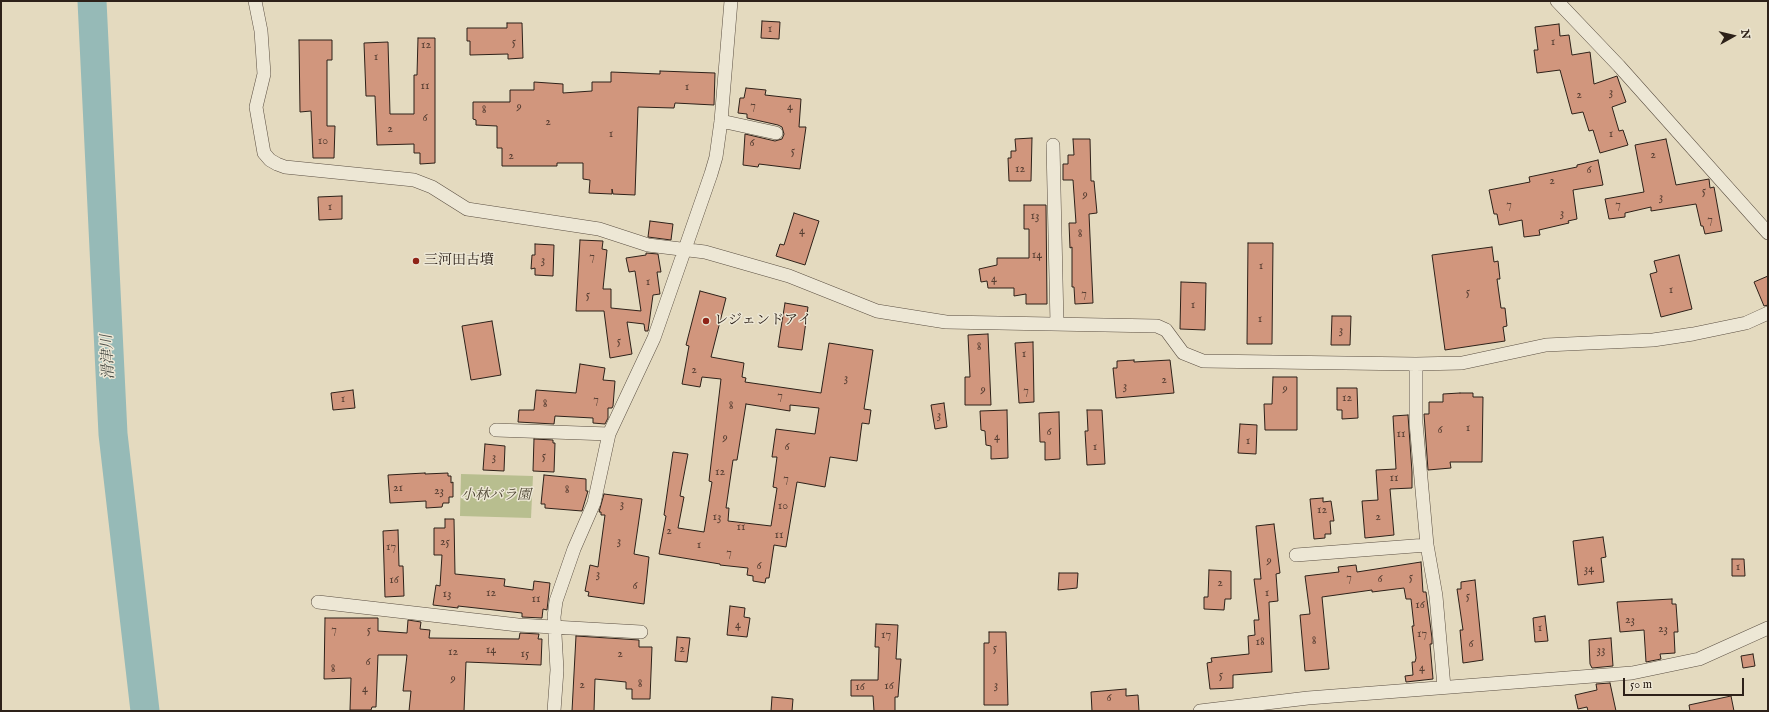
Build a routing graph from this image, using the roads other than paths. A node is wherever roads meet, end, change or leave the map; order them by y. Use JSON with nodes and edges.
{"nodes":[{"id":1,"x":255,"y":1,"type":"edge"},
{"id":2,"x":731,"y":1,"type":"edge"},
{"id":3,"x":1557,"y":1,"type":"edge"},
{"id":4,"x":721,"y":121,"type":"junction"},
{"id":5,"x":776,"y":133,"type":"dead end"},
{"id":6,"x":1053,"y":145,"type":"dead end"},
{"id":7,"x":1768,"y":233,"type":"edge"},
{"id":8,"x":685,"y":251,"type":"junction"},
{"id":9,"x":1768,"y":313,"type":"edge"},
{"id":10,"x":1057,"y":324,"type":"junction"},
{"id":11,"x":1416,"y":364,"type":"junction"},
{"id":12,"x":496,"y":430,"type":"dead end"},
{"id":13,"x":609,"y":434,"type":"junction"},
{"id":14,"x":1427,"y":545,"type":"junction"},
{"id":15,"x":1296,"y":554,"type":"dead end"},
{"id":16,"x":318,"y":602,"type":"dead end"},
{"id":17,"x":554,"y":628,"type":"junction"},
{"id":18,"x":1768,"y":628,"type":"edge"},
{"id":19,"x":641,"y":632,"type":"dead end"},
{"id":20,"x":1444,"y":687,"type":"junction"},
{"id":21,"x":1244,"y":708,"type":"edge"},
{"id":22,"x":554,"y":711,"type":"edge"},
{"id":23,"x":1200,"y":711,"type":"edge"}],
"edges":[{"from":1,"to":8,"type":"street"},
{"from":2,"to":4,"type":"street"},
{"from":3,"to":7,"type":"street"},
{"from":4,"to":5,"type":"street"},
{"from":4,"to":8,"type":"street"},
{"from":6,"to":10,"type":"street"},
{"from":8,"to":10,"type":"street"},
{"from":8,"to":13,"type":"street"},
{"from":9,"to":11,"type":"street"},
{"from":10,"to":11,"type":"street"},
{"from":11,"to":14,"type":"street"},
{"from":12,"to":13,"type":"street"},
{"from":13,"to":17,"type":"street"},
{"from":14,"to":15,"type":"street"},
{"from":14,"to":20,"type":"street"},
{"from":16,"to":17,"type":"street"},
{"from":17,"to":19,"type":"street"},
{"from":17,"to":22,"type":"street"},
{"from":18,"to":20,"type":"street"},
{"from":20,"to":21,"type":"street"},
{"from":21,"to":23,"type":"street"}]}
